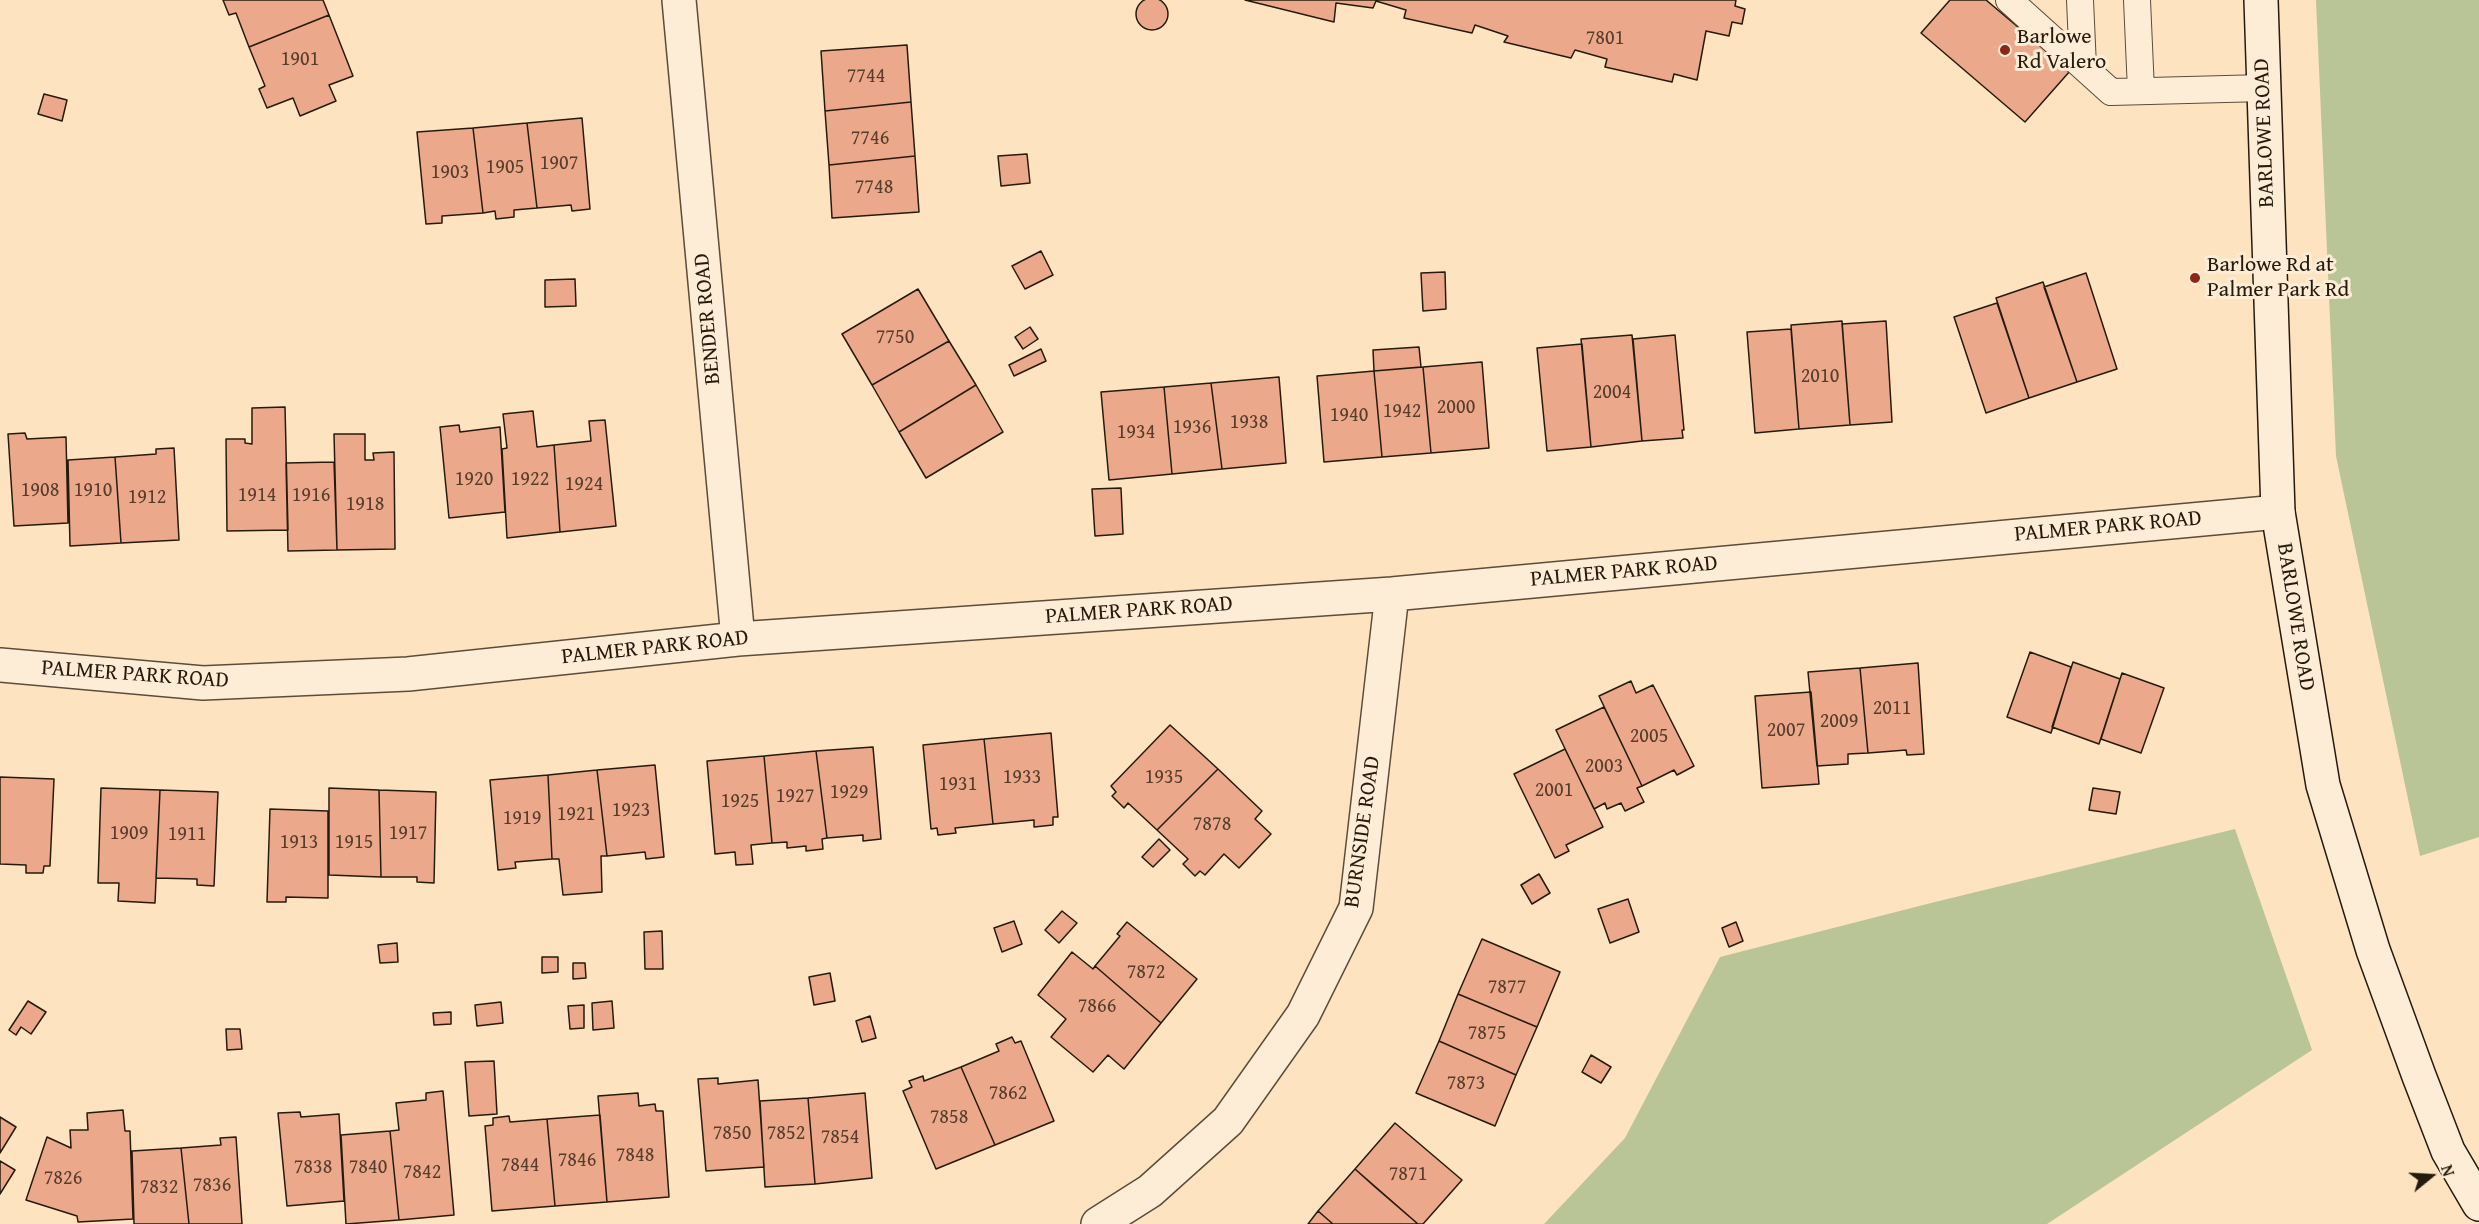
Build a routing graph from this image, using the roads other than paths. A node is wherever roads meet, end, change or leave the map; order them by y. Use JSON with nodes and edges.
{"nodes":[{"id":1,"x":679,"y":0,"type":"edge"},
{"id":2,"x":2009,"y":0,"type":"edge"},
{"id":3,"x":2080,"y":0,"type":"edge"},
{"id":4,"x":2137,"y":0,"type":"edge"},
{"id":5,"x":2261,"y":0,"type":"edge"},
{"id":6,"x":2083,"y":67,"type":"junction"},
{"id":7,"x":2264,"y":88,"type":"junction"},
{"id":8,"x":2141,"y":91,"type":"junction"},
{"id":9,"x":2278,"y":512,"type":"junction"},
{"id":10,"x":1392,"y":594,"type":"junction"},
{"id":11,"x":738,"y":639,"type":"junction"},
{"id":12,"x":0,"y":666,"type":"edge"},
{"id":13,"x":2479,"y":1204,"type":"edge"},
{"id":14,"x":1098,"y":1224,"type":"edge"}],
"edges":[{"from":1,"to":11,"type":"street","name":"BENDER ROAD"},
{"from":2,"to":6,"type":"lane"},
{"from":3,"to":6,"type":"lane"},
{"from":4,"to":8,"type":"lane"},
{"from":5,"to":7,"type":"street","name":"BARLOWE ROAD"},
{"from":6,"to":8,"type":"lane"},
{"from":7,"to":8,"type":"lane"},
{"from":7,"to":9,"type":"street","name":"BARLOWE ROAD"},
{"from":9,"to":10,"type":"street","name":"PALMER PARK ROAD"},
{"from":9,"to":13,"type":"street","name":"BARLOWE ROAD"},
{"from":10,"to":11,"type":"street","name":"PALMER PARK ROAD"},
{"from":10,"to":14,"type":"street","name":"BURNSIDE ROAD"},
{"from":11,"to":12,"type":"street","name":"PALMER PARK ROAD"}]}
